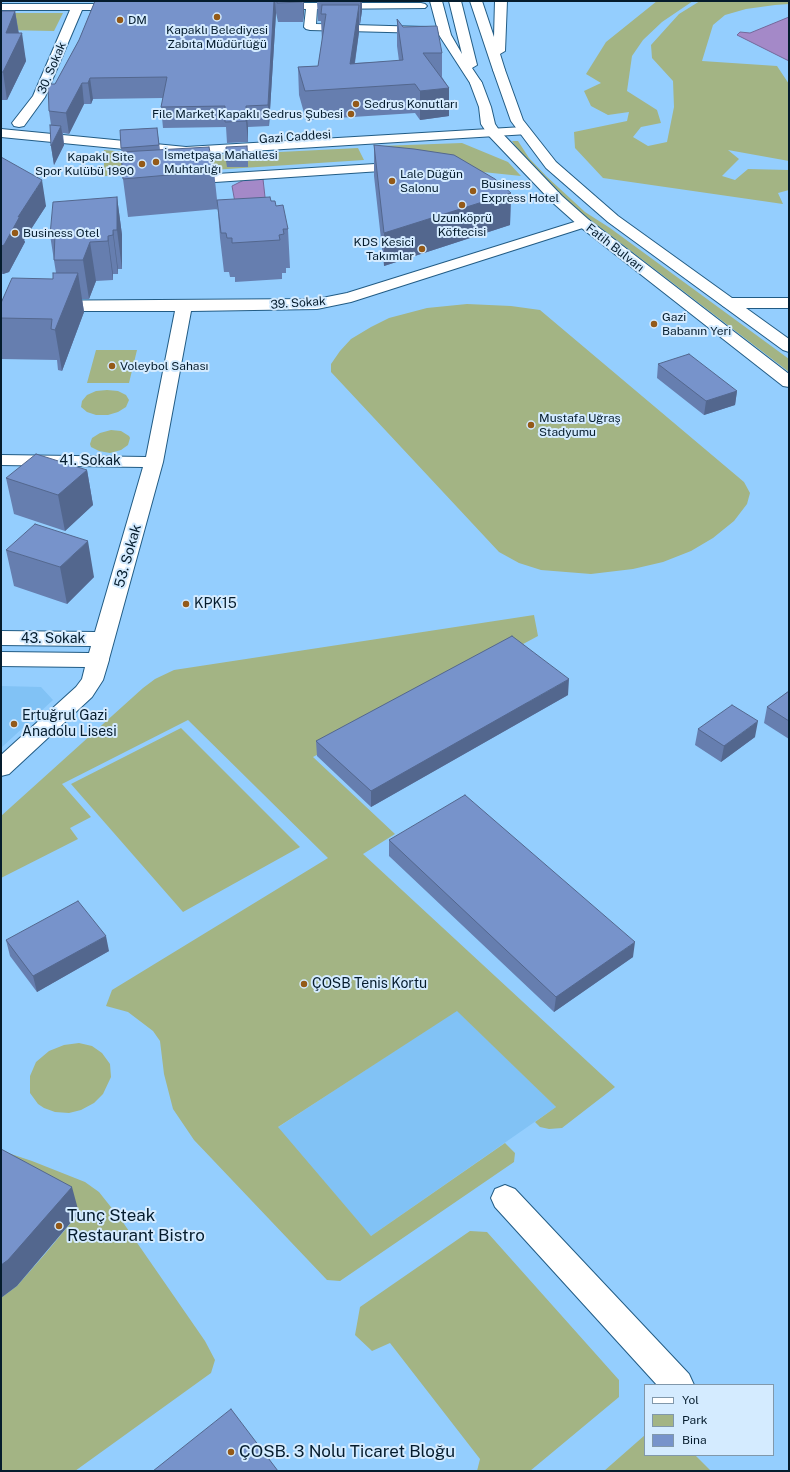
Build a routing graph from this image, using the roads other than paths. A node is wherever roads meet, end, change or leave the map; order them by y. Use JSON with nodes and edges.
{"nodes":[{"id":1,"x":436,"y":1,"type":"edge"},
{"id":2,"x":455,"y":1,"type":"edge"},
{"id":3,"x":476,"y":1,"type":"edge"},
{"id":4,"x":501,"y":1,"type":"edge"},
{"id":5,"x":264,"y":6,"type":"edge"},
{"id":6,"x":312,"y":6,"type":"junction"},
{"id":7,"x":421,"y":6,"type":"dead end"},
{"id":8,"x":1,"y":7,"type":"edge"},
{"id":9,"x":137,"y":7,"type":"edge"},
{"id":10,"x":77,"y":8,"type":"junction"},
{"id":11,"x":427,"y":30,"type":"edge"},
{"id":12,"x":499,"y":70,"type":"junction"},
{"id":13,"x":476,"y":84,"type":"junction"},
{"id":14,"x":1,"y":122,"type":"edge"},
{"id":15,"x":19,"y":123,"type":"junction"},
{"id":16,"x":520,"y":126,"type":"junction"},
{"id":17,"x":491,"y":129,"type":"junction"},
{"id":18,"x":1,"y":133,"type":"edge"},
{"id":19,"x":426,"y":136,"type":"junction"},
{"id":20,"x":514,"y":155,"type":"junction"},
{"id":21,"x":391,"y":167,"type":"edge"},
{"id":22,"x":169,"y":182,"type":"edge"},
{"id":23,"x":584,"y":223,"type":"junction"},
{"id":24,"x":729,"y":303,"type":"junction"},
{"id":25,"x":789,"y":303,"type":"edge"},
{"id":26,"x":1,"y":306,"type":"edge"},
{"id":27,"x":184,"y":306,"type":"junction"},
{"id":28,"x":789,"y":347,"type":"edge"},
{"id":29,"x":789,"y":382,"type":"edge"},
{"id":30,"x":1,"y":460,"type":"edge"},
{"id":31,"x":154,"y":462,"type":"junction"},
{"id":32,"x":1,"y":638,"type":"edge"},
{"id":33,"x":104,"y":639,"type":"junction"},
{"id":34,"x":1,"y":659,"type":"edge"},
{"id":35,"x":99,"y":660,"type":"junction"},
{"id":36,"x":1,"y":768,"type":"edge"},
{"id":37,"x":505,"y":1198,"type":"dead end"},
{"id":38,"x":677,"y":1384,"type":"edge"}],
"edges":[{"from":1,"to":13,"type":"main road"},
{"from":2,"to":13,"type":"main road"},
{"from":3,"to":12,"type":"main road","name":"Fatih Bulvarı"},
{"from":4,"to":12,"type":"main road"},
{"from":5,"to":6,"type":"main road"},
{"from":6,"to":7,"type":"main road"},
{"from":6,"to":11,"type":"main road"},
{"from":8,"to":10,"type":"main road"},
{"from":9,"to":10,"type":"main road"},
{"from":10,"to":15,"type":"main road","name":"30. Sokak"},
{"from":12,"to":16,"type":"main road","name":"Fatih Bulvarı"},
{"from":13,"to":17,"type":"main road"},
{"from":14,"to":15,"type":"main road","name":"Gazi Caddesi"},
{"from":15,"to":17,"type":"main road","name":"Gazi Caddesi"},
{"from":16,"to":17,"type":"main road"},
{"from":16,"to":24,"type":"main road","name":"Fatih Bulvarı"},
{"from":17,"to":19,"type":"main road"},
{"from":17,"to":20,"type":"main road","name":"Fatih Bulvarı"},
{"from":18,"to":19,"type":"main road"},
{"from":19,"to":20,"type":"main road"},
{"from":20,"to":23,"type":"main road","name":"Fatih Bulvarı"},
{"from":21,"to":22,"type":"main road"},
{"from":23,"to":27,"type":"main road","name":"39. Sokak"},
{"from":23,"to":29,"type":"main road","name":"Fatih Bulvarı"},
{"from":24,"to":25,"type":"main road"},
{"from":24,"to":28,"type":"main road","name":"Fatih Bulvarı"},
{"from":26,"to":27,"type":"main road","name":"39. Sokak"},
{"from":27,"to":31,"type":"main road","name":"53. Sokak"},
{"from":30,"to":31,"type":"main road","name":"41. Sokak"},
{"from":31,"to":33,"type":"main road","name":"53. Sokak"},
{"from":32,"to":33,"type":"main road","name":"43. Sokak"},
{"from":33,"to":35,"type":"main road","name":"53. Sokak"},
{"from":34,"to":35,"type":"main road","name":"43. Sokak"},
{"from":35,"to":36,"type":"main road","name":"53. Sokak"},
{"from":37,"to":38,"type":"main road"}]}
